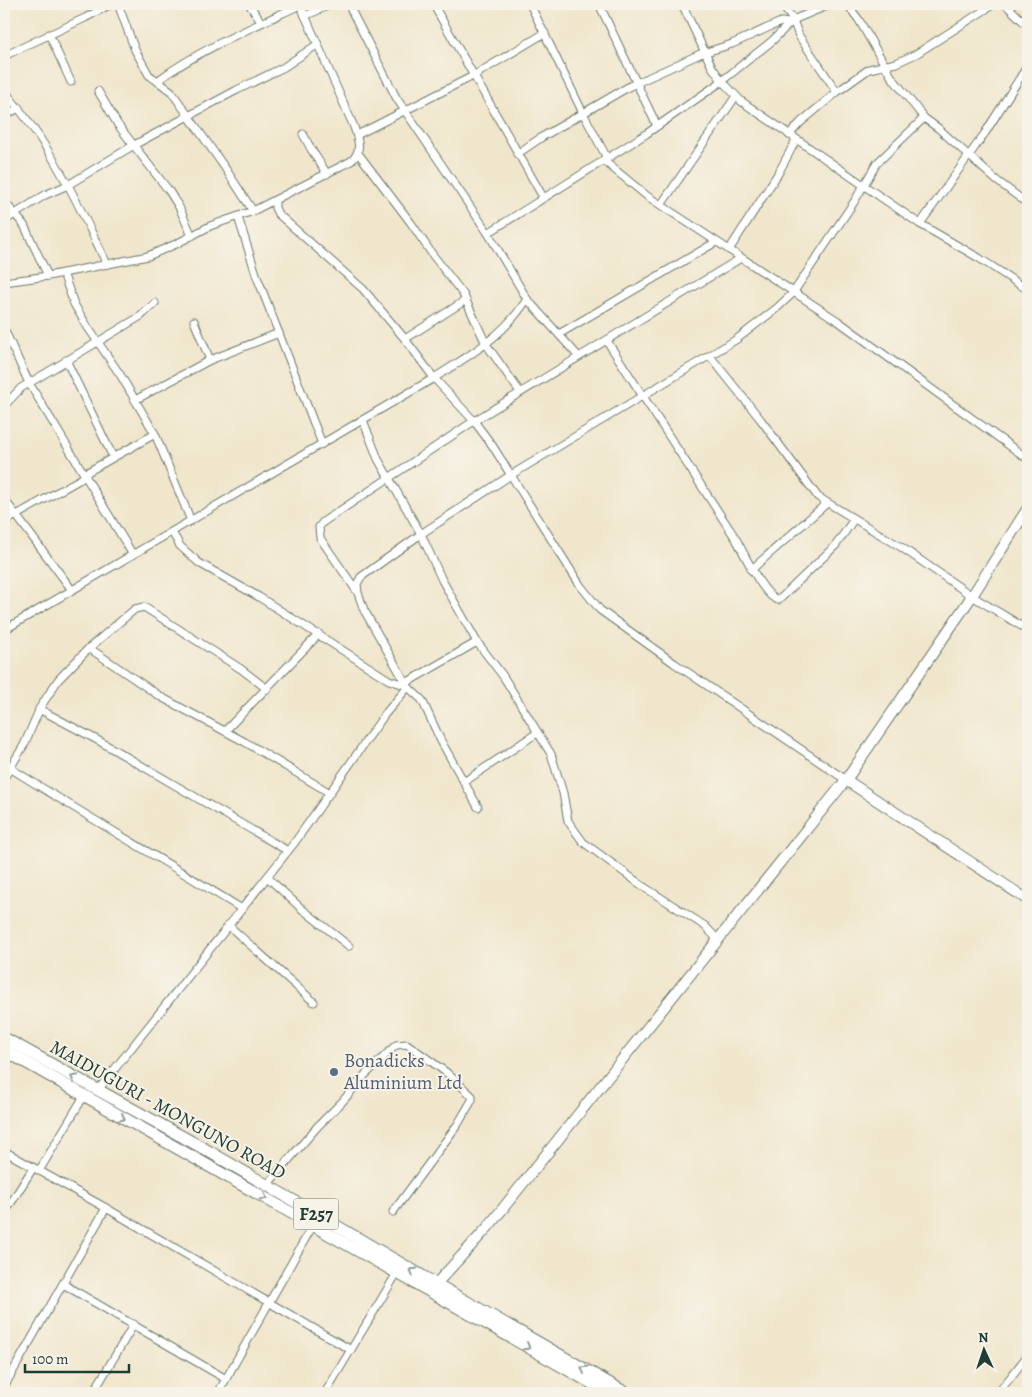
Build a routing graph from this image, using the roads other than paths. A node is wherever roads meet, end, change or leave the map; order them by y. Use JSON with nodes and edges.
{"nodes":[{"id":1,"x":111,"y":4,"type":"edge"},
{"id":2,"x":118,"y":4,"type":"edge"},
{"id":3,"x":249,"y":4,"type":"edge"},
{"id":4,"x":300,"y":4,"type":"edge"},
{"id":5,"x":332,"y":4,"type":"edge"},
{"id":6,"x":348,"y":4,"type":"edge"},
{"id":7,"x":433,"y":4,"type":"edge"},
{"id":8,"x":530,"y":4,"type":"edge"},
{"id":9,"x":599,"y":4,"type":"edge"},
{"id":10,"x":682,"y":4,"type":"edge"},
{"id":11,"x":780,"y":4,"type":"edge"},
{"id":12,"x":831,"y":4,"type":"edge"},
{"id":13,"x":847,"y":4,"type":"edge"},
{"id":14,"x":994,"y":4,"type":"edge"},
{"id":15,"x":1004,"y":4,"type":"edge"},
{"id":16,"x":305,"y":16,"type":"junction"},
{"id":17,"x":261,"y":22,"type":"junction"},
{"id":18,"x":792,"y":22,"type":"junction"},
{"id":19,"x":1028,"y":26,"type":"edge"},
{"id":20,"x":49,"y":34,"type":"junction"},
{"id":21,"x":545,"y":34,"type":"junction"},
{"id":22,"x":318,"y":44,"type":"junction"},
{"id":23,"x":705,"y":53,"type":"junction"},
{"id":24,"x":4,"y":56,"type":"edge"},
{"id":25,"x":1028,"y":64,"type":"edge"},
{"id":26,"x":885,"y":66,"type":"junction"},
{"id":27,"x":473,"y":76,"type":"junction"},
{"id":28,"x":157,"y":81,"type":"junction"},
{"id":29,"x":722,"y":81,"type":"junction"},
{"id":30,"x":71,"y":82,"type":"dead end"},
{"id":31,"x":636,"y":83,"type":"junction"},
{"id":32,"x":4,"y":90,"type":"edge"},
{"id":33,"x":98,"y":91,"type":"dead end"},
{"id":34,"x":837,"y":92,"type":"junction"},
{"id":35,"x":736,"y":96,"type":"junction"},
{"id":36,"x":19,"y":108,"type":"junction"},
{"id":37,"x":404,"y":110,"type":"junction"},
{"id":38,"x":583,"y":113,"type":"junction"},
{"id":39,"x":4,"y":116,"type":"edge"},
{"id":40,"x":189,"y":117,"type":"junction"},
{"id":41,"x":924,"y":118,"type":"junction"},
{"id":42,"x":657,"y":126,"type":"junction"},
{"id":43,"x":303,"y":134,"type":"dead end"},
{"id":44,"x":357,"y":135,"type":"junction"},
{"id":45,"x":789,"y":135,"type":"junction"},
{"id":46,"x":796,"y":140,"type":"junction"},
{"id":47,"x":134,"y":145,"type":"junction"},
{"id":48,"x":358,"y":153,"type":"junction"},
{"id":49,"x":517,"y":154,"type":"junction"},
{"id":50,"x":968,"y":156,"type":"junction"},
{"id":51,"x":605,"y":159,"type":"junction"},
{"id":52,"x":327,"y":174,"type":"junction"},
{"id":53,"x":68,"y":184,"type":"junction"},
{"id":54,"x":864,"y":186,"type":"junction"},
{"id":55,"x":543,"y":197,"type":"junction"},
{"id":56,"x":4,"y":201,"type":"edge"},
{"id":57,"x":275,"y":201,"type":"junction"},
{"id":58,"x":1028,"y":204,"type":"edge"},
{"id":59,"x":661,"y":205,"type":"junction"},
{"id":60,"x":253,"y":211,"type":"junction"},
{"id":61,"x":14,"y":214,"type":"junction"},
{"id":62,"x":238,"y":217,"type":"junction"},
{"id":63,"x":4,"y":221,"type":"edge"},
{"id":64,"x":920,"y":224,"type":"junction"},
{"id":65,"x":488,"y":233,"type":"junction"},
{"id":66,"x":192,"y":236,"type":"junction"},
{"id":67,"x":716,"y":242,"type":"junction"},
{"id":68,"x":728,"y":250,"type":"junction"},
{"id":69,"x":741,"y":258,"type":"junction"},
{"id":70,"x":107,"y":264,"type":"junction"},
{"id":71,"x":63,"y":273,"type":"junction"},
{"id":72,"x":48,"y":276,"type":"junction"},
{"id":73,"x":4,"y":282,"type":"edge"},
{"id":74,"x":1028,"y":290,"type":"edge"},
{"id":75,"x":793,"y":293,"type":"junction"},
{"id":76,"x":527,"y":299,"type":"junction"},
{"id":77,"x":466,"y":300,"type":"junction"},
{"id":78,"x":156,"y":303,"type":"dead end"},
{"id":79,"x":194,"y":321,"type":"dead end"},
{"id":80,"x":4,"y":329,"type":"edge"},
{"id":81,"x":279,"y":333,"type":"junction"},
{"id":82,"x":559,"y":334,"type":"junction"},
{"id":83,"x":405,"y":339,"type":"junction"},
{"id":84,"x":607,"y":341,"type":"junction"},
{"id":85,"x":6,"y":342,"type":"edge"},
{"id":86,"x":98,"y":343,"type":"junction"},
{"id":87,"x":486,"y":344,"type":"junction"},
{"id":88,"x":710,"y":356,"type":"junction"},
{"id":89,"x":579,"y":357,"type":"junction"},
{"id":90,"x":66,"y":360,"type":"junction"},
{"id":91,"x":210,"y":360,"type":"junction"},
{"id":92,"x":434,"y":378,"type":"junction"},
{"id":93,"x":29,"y":383,"type":"junction"},
{"id":94,"x":520,"y":392,"type":"junction"},
{"id":95,"x":643,"y":396,"type":"junction"},
{"id":96,"x":135,"y":400,"type":"junction"},
{"id":97,"x":4,"y":406,"type":"edge"},
{"id":98,"x":363,"y":420,"type":"junction"},
{"id":99,"x":474,"y":421,"type":"junction"},
{"id":100,"x":155,"y":434,"type":"junction"},
{"id":101,"x":322,"y":444,"type":"junction"},
{"id":102,"x":113,"y":457,"type":"junction"},
{"id":103,"x":1028,"y":458,"type":"edge"},
{"id":104,"x":511,"y":474,"type":"junction"},
{"id":105,"x":85,"y":475,"type":"junction"},
{"id":106,"x":389,"y":478,"type":"junction"},
{"id":107,"x":4,"y":499,"type":"edge"},
{"id":108,"x":827,"y":503,"type":"junction"},
{"id":109,"x":1028,"y":508,"type":"edge"},
{"id":110,"x":15,"y":516,"type":"junction"},
{"id":111,"x":854,"y":519,"type":"junction"},
{"id":112,"x":191,"y":521,"type":"junction"},
{"id":113,"x":4,"y":522,"type":"edge"},
{"id":114,"x":172,"y":532,"type":"junction"},
{"id":115,"x":421,"y":534,"type":"junction"},
{"id":116,"x":133,"y":555,"type":"junction"},
{"id":117,"x":751,"y":570,"type":"junction"},
{"id":118,"x":72,"y":590,"type":"junction"},
{"id":119,"x":358,"y":593,"type":"junction"},
{"id":120,"x":972,"y":596,"type":"junction"},
{"id":121,"x":4,"y":630,"type":"edge"},
{"id":122,"x":1028,"y":630,"type":"edge"},
{"id":123,"x":319,"y":634,"type":"junction"},
{"id":124,"x":477,"y":642,"type":"junction"},
{"id":125,"x":89,"y":648,"type":"junction"},
{"id":126,"x":407,"y":685,"type":"junction"},
{"id":127,"x":267,"y":689,"type":"junction"},
{"id":128,"x":39,"y":709,"type":"junction"},
{"id":129,"x":225,"y":731,"type":"junction"},
{"id":130,"x":537,"y":733,"type":"junction"},
{"id":131,"x":10,"y":768,"type":"junction"},
{"id":132,"x":4,"y":778,"type":"edge"},
{"id":133,"x":846,"y":780,"type":"junction"},
{"id":134,"x":464,"y":782,"type":"junction"},
{"id":135,"x":330,"y":793,"type":"junction"},
{"id":136,"x":478,"y":808,"type":"dead end"},
{"id":137,"x":288,"y":851,"type":"junction"},
{"id":138,"x":267,"y":877,"type":"junction"},
{"id":139,"x":1028,"y":900,"type":"edge"},
{"id":140,"x":242,"y":908,"type":"junction"},
{"id":141,"x":228,"y":926,"type":"junction"},
{"id":142,"x":718,"y":940,"type":"junction"},
{"id":143,"x":349,"y":946,"type":"dead end"},
{"id":144,"x":314,"y":1002,"type":"dead end"},
{"id":145,"x":4,"y":1038,"type":"edge"},
{"id":146,"x":4,"y":1050,"type":"edge"},
{"id":147,"x":98,"y":1090,"type":"junction"},
{"id":148,"x":84,"y":1096,"type":"junction"},
{"id":149,"x":4,"y":1151,"type":"edge"},
{"id":150,"x":36,"y":1169,"type":"junction"},
{"id":151,"x":267,"y":1185,"type":"junction"},
{"id":152,"x":106,"y":1208,"type":"junction"},
{"id":153,"x":393,"y":1212,"type":"dead end"},
{"id":154,"x":4,"y":1214,"type":"edge"},
{"id":155,"x":313,"y":1225,"type":"junction"},
{"id":156,"x":397,"y":1273,"type":"junction"},
{"id":157,"x":63,"y":1284,"type":"junction"},
{"id":158,"x":436,"y":1284,"type":"junction"},
{"id":159,"x":269,"y":1304,"type":"junction"},
{"id":160,"x":134,"y":1324,"type":"junction"},
{"id":161,"x":351,"y":1350,"type":"junction"},
{"id":162,"x":1028,"y":1355,"type":"edge"},
{"id":163,"x":226,"y":1379,"type":"junction"},
{"id":164,"x":4,"y":1387,"type":"edge"},
{"id":165,"x":93,"y":1393,"type":"edge"},
{"id":166,"x":218,"y":1393,"type":"edge"},
{"id":167,"x":325,"y":1393,"type":"edge"},
{"id":168,"x":609,"y":1393,"type":"edge"},
{"id":169,"x":626,"y":1393,"type":"edge"},
{"id":170,"x":998,"y":1393,"type":"edge"}],
"edges":[{"from":1,"to":20,"type":"street"},
{"from":2,"to":28,"type":"street"},
{"from":3,"to":17,"type":"street"},
{"from":4,"to":16,"type":"street"},
{"from":4,"to":17,"type":"street"},
{"from":5,"to":16,"type":"street"},
{"from":6,"to":37,"type":"street"},
{"from":7,"to":27,"type":"street"},
{"from":8,"to":21,"type":"street"},
{"from":9,"to":31,"type":"street"},
{"from":10,"to":23,"type":"street"},
{"from":11,"to":18,"type":"street"},
{"from":12,"to":18,"type":"street"},
{"from":13,"to":26,"type":"street"},
{"from":14,"to":26,"type":"street"},
{"from":15,"to":19,"type":"street"},
{"from":16,"to":22,"type":"street"},
{"from":17,"to":28,"type":"street"},
{"from":18,"to":23,"type":"street"},
{"from":18,"to":29,"type":"street"},
{"from":18,"to":34,"type":"street"},
{"from":20,"to":24,"type":"street"},
{"from":20,"to":30,"type":"street"},
{"from":21,"to":27,"type":"street"},
{"from":21,"to":38,"type":"street"},
{"from":22,"to":40,"type":"street"},
{"from":22,"to":44,"type":"street"},
{"from":23,"to":29,"type":"street"},
{"from":23,"to":31,"type":"street"},
{"from":25,"to":50,"type":"street"},
{"from":26,"to":34,"type":"street"},
{"from":26,"to":41,"type":"street"},
{"from":27,"to":37,"type":"street"},
{"from":27,"to":49,"type":"street"},
{"from":28,"to":40,"type":"street"},
{"from":29,"to":35,"type":"street"},
{"from":29,"to":42,"type":"street"},
{"from":31,"to":38,"type":"street"},
{"from":31,"to":42,"type":"street"},
{"from":32,"to":36,"type":"street"},
{"from":33,"to":47,"type":"street"},
{"from":34,"to":45,"type":"street"},
{"from":35,"to":45,"type":"street"},
{"from":35,"to":59,"type":"street"},
{"from":36,"to":39,"type":"street"},
{"from":36,"to":53,"type":"street"},
{"from":37,"to":44,"type":"street"},
{"from":37,"to":65,"type":"street"},
{"from":38,"to":49,"type":"street"},
{"from":38,"to":51,"type":"street"},
{"from":40,"to":47,"type":"street"},
{"from":40,"to":60,"type":"street"},
{"from":41,"to":50,"type":"street"},
{"from":41,"to":54,"type":"street"},
{"from":42,"to":51,"type":"street"},
{"from":43,"to":52,"type":"street"},
{"from":44,"to":48,"type":"street"},
{"from":45,"to":46,"type":"street"},
{"from":46,"to":54,"type":"street"},
{"from":46,"to":68,"type":"street"},
{"from":47,"to":53,"type":"street"},
{"from":47,"to":66,"type":"street"},
{"from":48,"to":52,"type":"street"},
{"from":48,"to":77,"type":"street"},
{"from":49,"to":55,"type":"street"},
{"from":50,"to":58,"type":"street"},
{"from":50,"to":64,"type":"street"},
{"from":51,"to":55,"type":"street"},
{"from":51,"to":59,"type":"street"},
{"from":52,"to":57,"type":"street"},
{"from":53,"to":61,"type":"street"},
{"from":53,"to":70,"type":"street"},
{"from":54,"to":64,"type":"street"},
{"from":54,"to":75,"type":"street"},
{"from":55,"to":65,"type":"street"},
{"from":56,"to":61,"type":"street"},
{"from":57,"to":60,"type":"street"},
{"from":57,"to":83,"type":"street"},
{"from":59,"to":67,"type":"street"},
{"from":60,"to":62,"type":"street"},
{"from":61,"to":63,"type":"street"},
{"from":61,"to":72,"type":"street"},
{"from":62,"to":66,"type":"street"},
{"from":62,"to":81,"type":"street"},
{"from":64,"to":74,"type":"street"},
{"from":65,"to":76,"type":"street"},
{"from":66,"to":70,"type":"street"},
{"from":67,"to":68,"type":"street"},
{"from":67,"to":82,"type":"street"},
{"from":68,"to":69,"type":"street"},
{"from":69,"to":75,"type":"street"},
{"from":69,"to":84,"type":"street"},
{"from":70,"to":71,"type":"street"},
{"from":71,"to":72,"type":"street"},
{"from":71,"to":86,"type":"street"},
{"from":72,"to":73,"type":"street"},
{"from":75,"to":88,"type":"street"},
{"from":75,"to":103,"type":"street"},
{"from":76,"to":82,"type":"street"},
{"from":76,"to":87,"type":"street"},
{"from":77,"to":83,"type":"street"},
{"from":77,"to":87,"type":"street"},
{"from":78,"to":86,"type":"street"},
{"from":79,"to":91,"type":"street"},
{"from":80,"to":85,"type":"street"},
{"from":81,"to":91,"type":"street"},
{"from":81,"to":101,"type":"street"},
{"from":82,"to":89,"type":"street"},
{"from":83,"to":92,"type":"street"},
{"from":84,"to":89,"type":"street"},
{"from":84,"to":95,"type":"street"},
{"from":85,"to":93,"type":"street"},
{"from":86,"to":90,"type":"street"},
{"from":86,"to":96,"type":"street"},
{"from":87,"to":92,"type":"street"},
{"from":87,"to":94,"type":"street"},
{"from":88,"to":95,"type":"street"},
{"from":88,"to":108,"type":"street"},
{"from":89,"to":94,"type":"street"},
{"from":90,"to":93,"type":"street"},
{"from":90,"to":102,"type":"street"},
{"from":91,"to":96,"type":"street"},
{"from":92,"to":98,"type":"street"},
{"from":92,"to":99,"type":"street"},
{"from":93,"to":97,"type":"street"},
{"from":93,"to":105,"type":"street"},
{"from":94,"to":99,"type":"street"},
{"from":95,"to":104,"type":"street"},
{"from":95,"to":117,"type":"street"},
{"from":96,"to":100,"type":"street"},
{"from":98,"to":101,"type":"street"},
{"from":98,"to":106,"type":"street"},
{"from":99,"to":104,"type":"street"},
{"from":99,"to":106,"type":"street"},
{"from":100,"to":102,"type":"street"},
{"from":100,"to":112,"type":"street"},
{"from":101,"to":112,"type":"street"},
{"from":102,"to":105,"type":"street"},
{"from":104,"to":115,"type":"street"},
{"from":104,"to":133,"type":"street"},
{"from":105,"to":110,"type":"street"},
{"from":105,"to":116,"type":"street"},
{"from":106,"to":115,"type":"street"},
{"from":106,"to":119,"type":"street"},
{"from":107,"to":110,"type":"street"},
{"from":108,"to":111,"type":"street"},
{"from":108,"to":117,"type":"street"},
{"from":109,"to":120,"type":"street"},
{"from":110,"to":113,"type":"street"},
{"from":110,"to":118,"type":"street"},
{"from":111,"to":117,"type":"street"},
{"from":111,"to":120,"type":"street"},
{"from":112,"to":114,"type":"street"},
{"from":114,"to":116,"type":"street"},
{"from":114,"to":123,"type":"street"},
{"from":115,"to":119,"type":"street"},
{"from":115,"to":124,"type":"street"},
{"from":116,"to":118,"type":"street"},
{"from":118,"to":121,"type":"street"},
{"from":119,"to":126,"type":"street"},
{"from":120,"to":122,"type":"street"},
{"from":120,"to":133,"type":"street"},
{"from":123,"to":126,"type":"street"},
{"from":123,"to":127,"type":"street"},
{"from":124,"to":126,"type":"street"},
{"from":124,"to":130,"type":"street"},
{"from":125,"to":127,"type":"street"},
{"from":125,"to":128,"type":"street"},
{"from":125,"to":129,"type":"street"},
{"from":126,"to":134,"type":"street"},
{"from":126,"to":135,"type":"street"},
{"from":127,"to":129,"type":"street"},
{"from":128,"to":131,"type":"street"},
{"from":128,"to":137,"type":"street"},
{"from":129,"to":135,"type":"street"},
{"from":130,"to":134,"type":"street"},
{"from":130,"to":142,"type":"street"},
{"from":131,"to":132,"type":"street"},
{"from":131,"to":140,"type":"street"},
{"from":133,"to":139,"type":"street"},
{"from":133,"to":142,"type":"street"},
{"from":134,"to":136,"type":"street"},
{"from":135,"to":137,"type":"street"},
{"from":137,"to":138,"type":"street"},
{"from":138,"to":140,"type":"street"},
{"from":138,"to":143,"type":"street"},
{"from":140,"to":141,"type":"street"},
{"from":141,"to":144,"type":"street"},
{"from":141,"to":147,"type":"street"},
{"from":142,"to":158,"type":"street"},
{"from":147,"to":145,"type":"main road","name":"MAIDUGURI - MONGUNO ROAD","number":"F257","one_way":true},
{"from":146,"to":148,"type":"main road","name":"MAIDUGURI - MONGUNO ROAD","number":"F257"},
{"from":147,"to":151,"type":"main road","name":"MAIDUGURI - MONGUNO ROAD","number":"F257"},
{"from":148,"to":150,"type":"street"},
{"from":148,"to":155,"type":"main road","name":"MAIDUGURI - MONGUNO ROAD","number":"F257","one_way":true},
{"from":149,"to":150,"type":"street"},
{"from":150,"to":152,"type":"street"},
{"from":150,"to":154,"type":"street"},
{"from":151,"to":153,"type":"street"},
{"from":158,"to":151,"type":"main road","name":"MAIDUGURI - MONGUNO ROAD","number":"F257","one_way":true},
{"from":152,"to":157,"type":"street"},
{"from":152,"to":159,"type":"street"},
{"from":155,"to":156,"type":"main road","name":"MAIDUGURI - MONGUNO ROAD","number":"F257"},
{"from":155,"to":159,"type":"street"},
{"from":156,"to":161,"type":"street"},
{"from":156,"to":168,"type":"main road","name":"MAIDUGURI - MONGUNO ROAD","number":"F257","one_way":true},
{"from":157,"to":160,"type":"street"},
{"from":157,"to":164,"type":"street"},
{"from":169,"to":158,"type":"main road","name":"MAIDUGURI - MONGUNO ROAD","number":"F257","one_way":true},
{"from":159,"to":161,"type":"street"},
{"from":159,"to":163,"type":"street"},
{"from":160,"to":163,"type":"street"},
{"from":160,"to":165,"type":"street"},
{"from":161,"to":167,"type":"street"},
{"from":162,"to":170,"type":"street"},
{"from":163,"to":166,"type":"street"}]}
